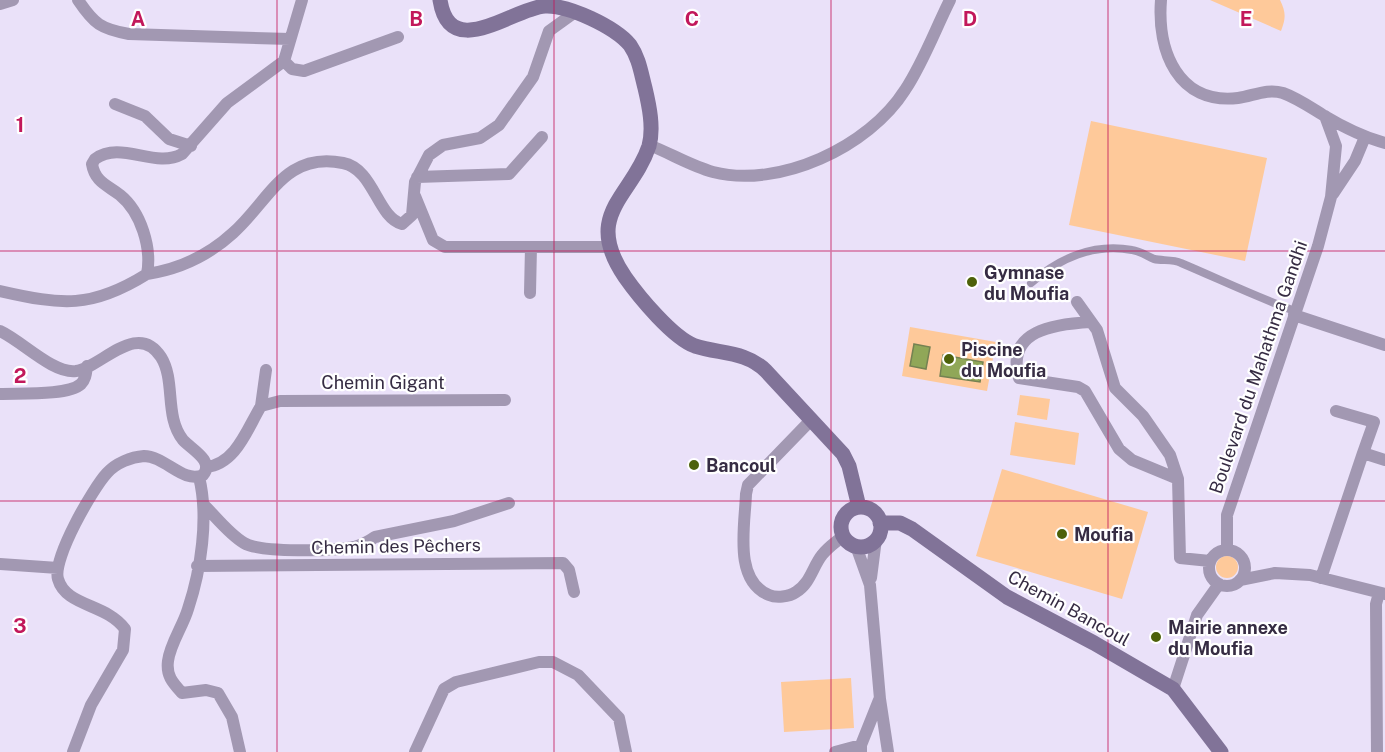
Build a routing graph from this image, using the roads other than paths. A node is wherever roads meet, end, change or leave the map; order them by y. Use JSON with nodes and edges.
{"nodes":[{"id":1,"x":13,"y":0,"type":"edge"},
{"id":2,"x":78,"y":0,"type":"edge"},
{"id":3,"x":302,"y":0,"type":"edge"},
{"id":4,"x":440,"y":0,"type":"edge"},
{"id":5,"x":950,"y":0,"type":"edge"},
{"id":6,"x":1161,"y":0,"type":"edge"},
{"id":7,"x":547,"y":3,"type":"edge"},
{"id":8,"x":0,"y":4,"type":"edge"},
{"id":9,"x":574,"y":13,"type":"junction"},
{"id":10,"x":398,"y":37,"type":"dead end"},
{"id":11,"x":290,"y":39,"type":"junction"},
{"id":12,"x":284,"y":61,"type":"junction"},
{"id":13,"x":115,"y":104,"type":"dead end"},
{"id":14,"x":1325,"y":116,"type":"junction"},
{"id":15,"x":1359,"y":135,"type":"junction"},
{"id":16,"x":543,"y":137,"type":"dead end"},
{"id":17,"x":1385,"y":143,"type":"edge"},
{"id":18,"x":649,"y":145,"type":"junction"},
{"id":19,"x":190,"y":146,"type":"junction"},
{"id":20,"x":1336,"y":146,"type":"junction"},
{"id":21,"x":417,"y":177,"type":"junction"},
{"id":22,"x":414,"y":192,"type":"junction"},
{"id":23,"x":1331,"y":197,"type":"junction"},
{"id":24,"x":531,"y":247,"type":"junction"},
{"id":25,"x":611,"y":247,"type":"junction"},
{"id":26,"x":147,"y":274,"type":"junction"},
{"id":27,"x":1031,"y":283,"type":"dead end"},
{"id":28,"x":0,"y":291,"type":"edge"},
{"id":29,"x":530,"y":293,"type":"dead end"},
{"id":30,"x":1077,"y":302,"type":"dead end"},
{"id":31,"x":1295,"y":313,"type":"junction"},
{"id":32,"x":1091,"y":322,"type":"junction"},
{"id":33,"x":0,"y":331,"type":"edge"},
{"id":34,"x":1385,"y":345,"type":"edge"},
{"id":35,"x":87,"y":366,"type":"junction"},
{"id":36,"x":266,"y":370,"type":"dead end"},
{"id":37,"x":0,"y":394,"type":"edge"},
{"id":38,"x":505,"y":400,"type":"dead end"},
{"id":39,"x":261,"y":406,"type":"junction"},
{"id":40,"x":1336,"y":411,"type":"dead end"},
{"id":41,"x":812,"y":419,"type":"junction"},
{"id":42,"x":1363,"y":453,"type":"junction"},
{"id":43,"x":1385,"y":460,"type":"edge"},
{"id":44,"x":202,"y":472,"type":"junction"},
{"id":45,"x":1178,"y":479,"type":"junction"},
{"id":46,"x":509,"y":503,"type":"dead end"},
{"id":47,"x":204,"y":505,"type":"junction"},
{"id":48,"x":859,"y":507,"type":"junction"},
{"id":49,"x":880,"y":523,"type":"junction"},
{"id":50,"x":843,"y":536,"type":"junction"},
{"id":51,"x":876,"y":539,"type":"junction"},
{"id":52,"x":856,"y":546,"type":"junction"},
{"id":53,"x":1227,"y":550,"type":"junction"},
{"id":54,"x":1210,"y":561,"type":"junction"},
{"id":55,"x":1245,"y":562,"type":"junction"},
{"id":56,"x":0,"y":564,"type":"edge"},
{"id":57,"x":197,"y":566,"type":"junction"},
{"id":58,"x":58,"y":568,"type":"junction"},
{"id":59,"x":1275,"y":573,"type":"junction"},
{"id":60,"x":1321,"y":578,"type":"junction"},
{"id":61,"x":1240,"y":580,"type":"junction"},
{"id":62,"x":1219,"y":584,"type":"junction"},
{"id":63,"x":870,"y":585,"type":"junction"},
{"id":64,"x":574,"y":592,"type":"dead end"},
{"id":65,"x":1382,"y":593,"type":"edge"},
{"id":66,"x":1173,"y":689,"type":"junction"},
{"id":67,"x":880,"y":699,"type":"junction"},
{"id":68,"x":862,"y":746,"type":"edge"},
{"id":69,"x":888,"y":748,"type":"edge"},
{"id":70,"x":73,"y":752,"type":"edge"},
{"id":71,"x":240,"y":752,"type":"edge"},
{"id":72,"x":415,"y":752,"type":"edge"},
{"id":73,"x":626,"y":752,"type":"edge"},
{"id":74,"x":835,"y":752,"type":"edge"},
{"id":75,"x":1221,"y":752,"type":"edge"},
{"id":76,"x":1377,"y":752,"type":"edge"}],
"edges":[{"from":1,"to":8,"type":"street"},
{"from":2,"to":11,"type":"street"},
{"from":3,"to":11,"type":"street"},
{"from":4,"to":7,"type":"main road"},
{"from":5,"to":18,"type":"street"},
{"from":6,"to":14,"type":"street"},
{"from":7,"to":9,"type":"main road"},
{"from":9,"to":18,"type":"main road"},
{"from":9,"to":21,"type":"street"},
{"from":10,"to":12,"type":"street"},
{"from":11,"to":12,"type":"street"},
{"from":12,"to":19,"type":"street"},
{"from":13,"to":19,"type":"street"},
{"from":14,"to":15,"type":"street"},
{"from":14,"to":20,"type":"street","name":"Boulevard du Mahathma Gandhi"},
{"from":15,"to":17,"type":"street"},
{"from":15,"to":20,"type":"street"},
{"from":15,"to":23,"type":"street","name":"Boulevard du Mahathma Gandhi"},
{"from":16,"to":21,"type":"street"},
{"from":18,"to":25,"type":"main road"},
{"from":19,"to":26,"type":"street"},
{"from":20,"to":23,"type":"street","name":"Boulevard du Mahathma Gandhi"},
{"from":21,"to":22,"type":"street"},
{"from":22,"to":24,"type":"street"},
{"from":22,"to":26,"type":"street"},
{"from":23,"to":31,"type":"street","name":"Boulevard du Mahathma Gandhi"},
{"from":24,"to":25,"type":"street"},
{"from":24,"to":29,"type":"street"},
{"from":25,"to":41,"type":"main road"},
{"from":26,"to":28,"type":"street"},
{"from":27,"to":31,"type":"street"},
{"from":30,"to":32,"type":"street"},
{"from":31,"to":34,"type":"street"},
{"from":31,"to":53,"type":"street","name":"Boulevard du Mahathma Gandhi"},
{"from":32,"to":45,"type":"street"},
{"from":32,"to":45,"type":"street"},
{"from":33,"to":35,"type":"street"},
{"from":35,"to":37,"type":"street"},
{"from":35,"to":44,"type":"street"},
{"from":36,"to":39,"type":"street"},
{"from":38,"to":39,"type":"street","name":"Chemin Gigant"},
{"from":39,"to":44,"type":"street"},
{"from":40,"to":42,"type":"street"},
{"from":41,"to":48,"type":"main road"},
{"from":41,"to":50,"type":"street"},
{"from":42,"to":43,"type":"street"},
{"from":42,"to":60,"type":"street"},
{"from":44,"to":47,"type":"street"},
{"from":44,"to":58,"type":"street"},
{"from":45,"to":54,"type":"street"},
{"from":46,"to":47,"type":"street"},
{"from":47,"to":57,"type":"street"},
{"from":48,"to":49,"type":"main road","name":"Chemin Bancoul"},
{"from":48,"to":50,"type":"main road"},
{"from":49,"to":51,"type":"main road"},
{"from":49,"to":66,"type":"main road","name":"Chemin Bancoul"},
{"from":50,"to":52,"type":"main road"},
{"from":51,"to":52,"type":"main road"},
{"from":51,"to":63,"type":"street"},
{"from":52,"to":63,"type":"street"},
{"from":53,"to":54,"type":"street"},
{"from":53,"to":55,"type":"street"},
{"from":54,"to":62,"type":"street"},
{"from":55,"to":59,"type":"street"},
{"from":55,"to":61,"type":"street"},
{"from":56,"to":58,"type":"street"},
{"from":57,"to":64,"type":"street","name":"Chemin des Pêchers"},
{"from":57,"to":71,"type":"street"},
{"from":58,"to":70,"type":"street"},
{"from":59,"to":60,"type":"street"},
{"from":59,"to":61,"type":"street"},
{"from":60,"to":65,"type":"street"},
{"from":61,"to":62,"type":"street"},
{"from":62,"to":66,"type":"street"},
{"from":63,"to":67,"type":"street"},
{"from":65,"to":76,"type":"street"},
{"from":66,"to":75,"type":"main road","name":"Chemin Bancoul"},
{"from":67,"to":68,"type":"street"},
{"from":67,"to":69,"type":"street"},
{"from":68,"to":69,"type":"street"},
{"from":68,"to":74,"type":"street"},
{"from":72,"to":73,"type":"street"}]}
